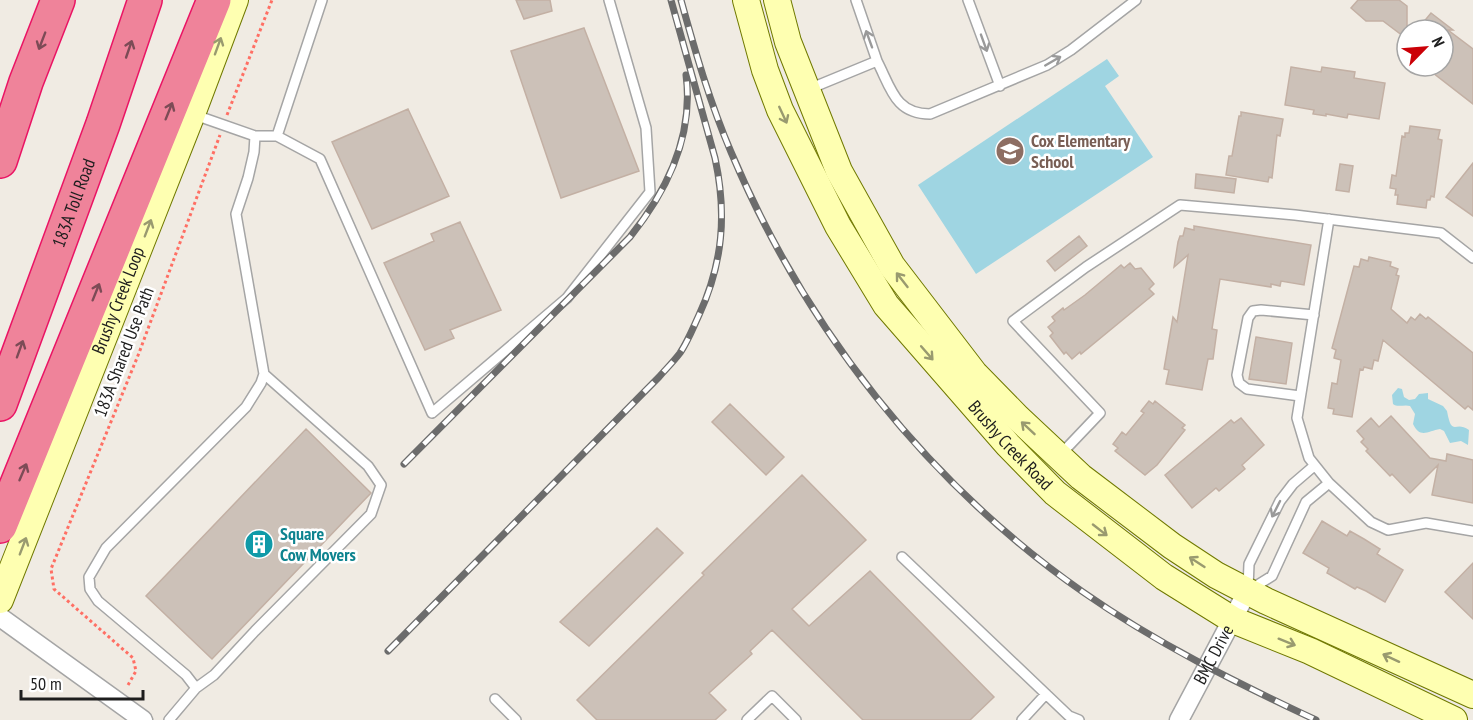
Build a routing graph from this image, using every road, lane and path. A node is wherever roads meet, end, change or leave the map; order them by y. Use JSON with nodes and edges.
{"nodes":[{"id":1,"x":58,"y":0,"type":"edge"},
{"id":2,"x":145,"y":0,"type":"edge"},
{"id":3,"x":214,"y":0,"type":"edge"},
{"id":4,"x":235,"y":0,"type":"edge"},
{"id":5,"x":273,"y":0,"type":"edge"},
{"id":6,"x":322,"y":0,"type":"edge"},
{"id":7,"x":609,"y":0,"type":"edge"},
{"id":8,"x":746,"y":0,"type":"edge"},
{"id":9,"x":761,"y":0,"type":"edge"},
{"id":10,"x":777,"y":0,"type":"edge"},
{"id":11,"x":856,"y":0,"type":"edge"},
{"id":12,"x":968,"y":0,"type":"edge"},
{"id":13,"x":1136,"y":0,"type":"edge"},
{"id":14,"x":877,"y":61,"type":"junction"},
{"id":15,"x":1000,"y":86,"type":"junction"},
{"id":16,"x":806,"y":90,"type":"junction"},
{"id":17,"x":192,"y":114,"type":"junction"},
{"id":18,"x":224,"y":125,"type":"junction"},
{"id":19,"x":255,"y":136,"type":"junction"},
{"id":20,"x":277,"y":136,"type":"junction"},
{"id":21,"x":0,"y":161,"type":"edge"},
{"id":22,"x":1329,"y":219,"type":"junction"},
{"id":23,"x":1473,"y":258,"type":"edge"},
{"id":24,"x":1314,"y":315,"type":"junction"},
{"id":25,"x":264,"y":374,"type":"junction"},
{"id":26,"x":1300,"y":396,"type":"junction"},
{"id":27,"x":0,"y":404,"type":"edge"},
{"id":28,"x":1059,"y":457,"type":"junction"},
{"id":29,"x":1314,"y":466,"type":"junction"},
{"id":30,"x":1329,"y":483,"type":"junction"},
{"id":31,"x":0,"y":526,"type":"edge"},
{"id":32,"x":1473,"y":531,"type":"edge"},
{"id":33,"x":902,"y":557,"type":"dead end"},
{"id":34,"x":1248,"y":590,"type":"junction"},
{"id":35,"x":0,"y":600,"type":"edge"},
{"id":36,"x":0,"y":617,"type":"edge"},
{"id":37,"x":1233,"y":620,"type":"junction"},
{"id":38,"x":128,"y":685,"type":"dead end"},
{"id":39,"x":196,"y":688,"type":"junction"},
{"id":40,"x":1046,"y":694,"type":"junction"},
{"id":41,"x":1473,"y":695,"type":"edge"},
{"id":42,"x":495,"y":699,"type":"dead end"},
{"id":43,"x":144,"y":720,"type":"edge"},
{"id":44,"x":169,"y":720,"type":"edge"},
{"id":45,"x":516,"y":720,"type":"edge"},
{"id":46,"x":747,"y":720,"type":"edge"},
{"id":47,"x":796,"y":720,"type":"edge"},
{"id":48,"x":1022,"y":720,"type":"edge"},
{"id":49,"x":1079,"y":720,"type":"edge"},
{"id":50,"x":1179,"y":720,"type":"edge"},
{"id":51,"x":1454,"y":720,"type":"edge"}],
"edges":[{"from":1,"to":21,"type":"highway","one_way":true},
{"from":27,"to":2,"type":"highway","name":"183A Toll Road","one_way":true},
{"from":31,"to":3,"type":"highway","one_way":true},
{"from":17,"to":4,"type":"main road","name":"Brushy Creek Loop","one_way":true},
{"from":5,"to":18,"type":"path","name":"183A Shared Use Path"},
{"from":6,"to":20,"type":"lane"},
{"from":7,"to":20,"type":"lane"},
{"from":8,"to":37,"type":"main road","name":"Brushy Creek Road","one_way":true},
{"from":9,"to":16,"type":"main road"},
{"from":10,"to":16,"type":"main road","name":"Brushy Creek Road"},
{"from":14,"to":11,"type":"lane","one_way":true},
{"from":12,"to":15,"type":"lane","one_way":true},
{"from":15,"to":13,"type":"lane","one_way":true},
{"from":14,"to":15,"type":"lane"},
{"from":14,"to":16,"type":"lane"},
{"from":28,"to":16,"type":"main road","name":"Brushy Creek Road","one_way":true},
{"from":17,"to":18,"type":"lane"},
{"from":35,"to":17,"type":"main road","name":"Brushy Creek Loop","one_way":true},
{"from":18,"to":19,"type":"lane"},
{"from":18,"to":38,"type":"path","name":"183A Shared Use Path"},
{"from":19,"to":20,"type":"lane"},
{"from":19,"to":25,"type":"lane"},
{"from":22,"to":23,"type":"lane"},
{"from":22,"to":24,"type":"lane"},
{"from":22,"to":28,"type":"lane"},
{"from":24,"to":26,"type":"lane"},
{"from":24,"to":26,"type":"lane"},
{"from":25,"to":39,"type":"lane"},
{"from":25,"to":39,"type":"lane"},
{"from":26,"to":29,"type":"lane"},
{"from":34,"to":28,"type":"main road","name":"Brushy Creek Road","one_way":true},
{"from":29,"to":30,"type":"lane"},
{"from":29,"to":34,"type":"lane","one_way":true},
{"from":30,"to":32,"type":"lane"},
{"from":30,"to":34,"type":"lane"},
{"from":33,"to":40,"type":"lane"},
{"from":34,"to":37,"type":"street","name":"BMC Drive"},
{"from":41,"to":34,"type":"main road","name":"Brushy Creek Road","one_way":true},
{"from":36,"to":43,"type":"street"},
{"from":37,"to":50,"type":"street","name":"BMC Drive"},
{"from":37,"to":51,"type":"main road","name":"Brushy Creek Road","one_way":true},
{"from":39,"to":44,"type":"lane"},
{"from":40,"to":48,"type":"lane"},
{"from":40,"to":49,"type":"lane"},
{"from":42,"to":45,"type":"lane"},
{"from":46,"to":47,"type":"lane"}]}
